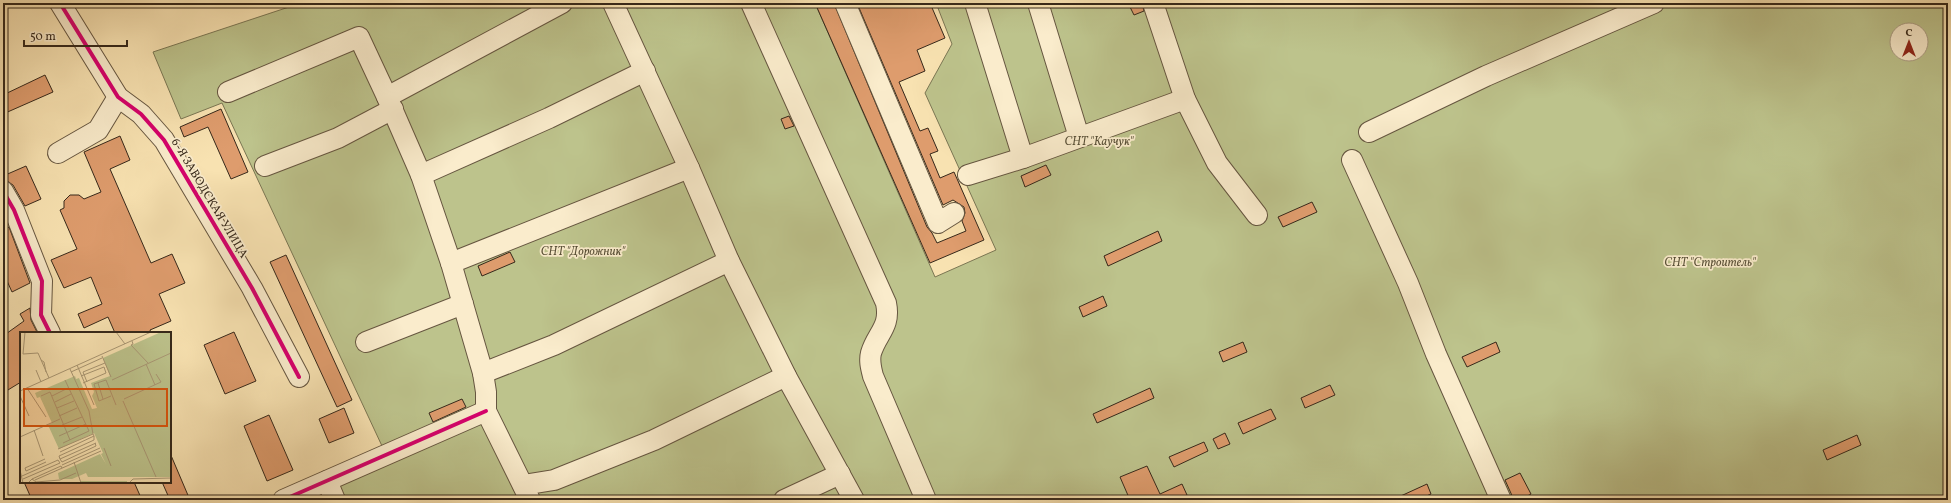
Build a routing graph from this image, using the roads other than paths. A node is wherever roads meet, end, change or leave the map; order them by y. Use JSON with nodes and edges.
{"nodes":[{"id":1,"x":60,"y":3,"type":"edge"},
{"id":2,"x":562,"y":3,"type":"edge"},
{"id":3,"x":613,"y":3,"type":"edge"},
{"id":4,"x":751,"y":3,"type":"edge"},
{"id":5,"x":845,"y":3,"type":"edge"},
{"id":6,"x":975,"y":3,"type":"edge"},
{"id":7,"x":1038,"y":3,"type":"edge"},
{"id":8,"x":1153,"y":3,"type":"edge"},
{"id":9,"x":1654,"y":3,"type":"edge"},
{"id":10,"x":645,"y":72,"type":"junction"},
{"id":11,"x":228,"y":92,"type":"dead end"},
{"id":12,"x":118,"y":97,"type":"junction"},
{"id":13,"x":1185,"y":99,"type":"junction"},
{"id":14,"x":390,"y":103,"type":"junction"},
{"id":15,"x":1369,"y":132,"type":"dead end"},
{"id":16,"x":1079,"y":137,"type":"junction"},
{"id":17,"x":58,"y":153,"type":"dead end"},
{"id":18,"x":1023,"y":158,"type":"junction"},
{"id":19,"x":1352,"y":160,"type":"dead end"},
{"id":20,"x":266,"y":166,"type":"dead end"},
{"id":21,"x":689,"y":168,"type":"junction"},
{"id":22,"x":421,"y":175,"type":"junction"},
{"id":23,"x":968,"y":175,"type":"dead end"},
{"id":24,"x":3,"y":191,"type":"edge"},
{"id":25,"x":954,"y":213,"type":"dead end"},
{"id":26,"x":1257,"y":215,"type":"dead end"},
{"id":27,"x":729,"y":261,"type":"junction"},
{"id":28,"x":451,"y":263,"type":"junction"},
{"id":29,"x":463,"y":304,"type":"junction"},
{"id":30,"x":50,"y":332,"type":"edge"},
{"id":31,"x":366,"y":342,"type":"dead end"},
{"id":32,"x":483,"y":373,"type":"junction"},
{"id":33,"x":299,"y":376,"type":"dead end"},
{"id":34,"x":786,"y":376,"type":"junction"},
{"id":35,"x":486,"y":411,"type":"junction"},
{"id":36,"x":840,"y":474,"type":"junction"},
{"id":37,"x":327,"y":481,"type":"junction"},
{"id":38,"x":527,"y":492,"type":"edge"},
{"id":39,"x":283,"y":500,"type":"edge"},
{"id":40,"x":335,"y":500,"type":"edge"},
{"id":41,"x":784,"y":500,"type":"edge"},
{"id":42,"x":854,"y":500,"type":"edge"},
{"id":43,"x":926,"y":500,"type":"edge"},
{"id":44,"x":1501,"y":500,"type":"edge"}],
"edges":[{"from":1,"to":12,"type":"street","name":"6-Я ЗАВОДСКАЯ УЛИЦА"},
{"from":2,"to":14,"type":"street"},
{"from":3,"to":10,"type":"street"},
{"from":4,"to":43,"type":"street"},
{"from":5,"to":25,"type":"street"},
{"from":6,"to":18,"type":"street"},
{"from":7,"to":16,"type":"street"},
{"from":8,"to":13,"type":"street"},
{"from":9,"to":15,"type":"street"},
{"from":10,"to":21,"type":"street"},
{"from":10,"to":22,"type":"street"},
{"from":11,"to":14,"type":"street"},
{"from":12,"to":17,"type":"street"},
{"from":12,"to":33,"type":"street","name":"6-Я ЗАВОДСКАЯ УЛИЦА"},
{"from":13,"to":16,"type":"street"},
{"from":13,"to":26,"type":"street"},
{"from":14,"to":20,"type":"street"},
{"from":14,"to":22,"type":"street"},
{"from":16,"to":18,"type":"street"},
{"from":18,"to":23,"type":"street"},
{"from":19,"to":44,"type":"street"},
{"from":21,"to":27,"type":"street"},
{"from":21,"to":28,"type":"street"},
{"from":22,"to":28,"type":"street"},
{"from":24,"to":30,"type":"street"},
{"from":27,"to":32,"type":"street"},
{"from":27,"to":34,"type":"street"},
{"from":28,"to":29,"type":"street"},
{"from":29,"to":31,"type":"street"},
{"from":29,"to":32,"type":"street"},
{"from":32,"to":35,"type":"street"},
{"from":34,"to":36,"type":"street"},
{"from":34,"to":38,"type":"street"},
{"from":35,"to":37,"type":"street"},
{"from":35,"to":38,"type":"street"},
{"from":36,"to":41,"type":"street"},
{"from":36,"to":42,"type":"street"},
{"from":37,"to":39,"type":"street"},
{"from":37,"to":40,"type":"street"}]}
